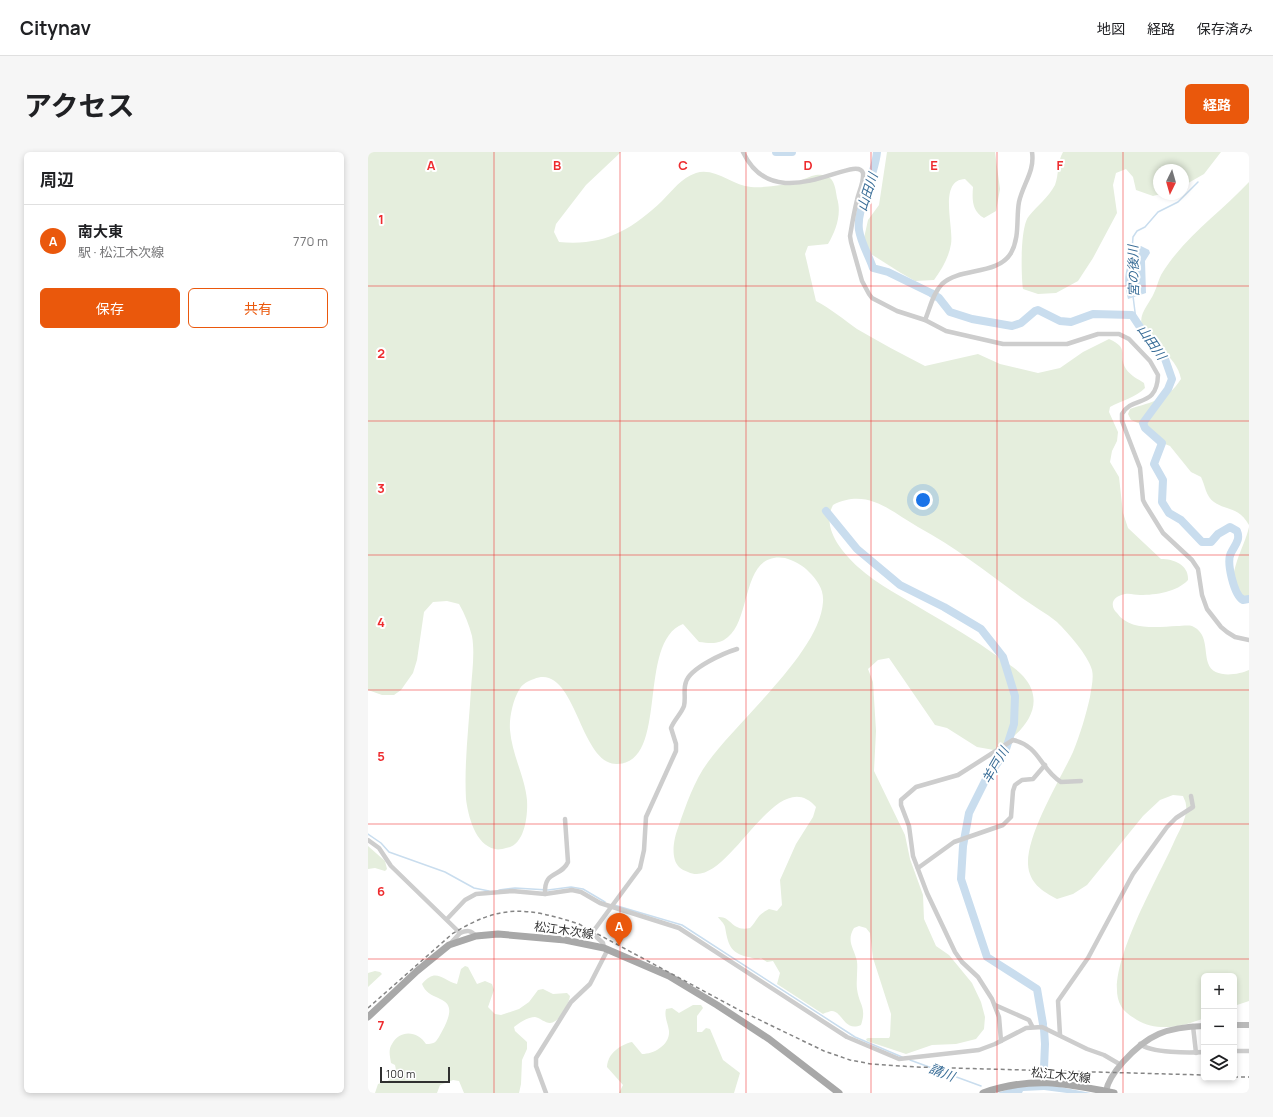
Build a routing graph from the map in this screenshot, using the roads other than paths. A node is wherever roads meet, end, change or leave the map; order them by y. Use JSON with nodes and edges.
{"nodes":[{"id":1,"x":743,"y":152,"type":"edge"},
{"id":2,"x":1032,"y":152,"type":"edge"},
{"id":3,"x":861,"y":165,"type":"dead end"},
{"id":4,"x":787,"y":176,"type":"dead end"},
{"id":5,"x":925,"y":320,"type":"junction"},
{"id":6,"x":1249,"y":640,"type":"edge"},
{"id":7,"x":737,"y":649,"type":"dead end"},
{"id":8,"x":1045,"y":765,"type":"junction"},
{"id":9,"x":1081,"y":781,"type":"dead end"},
{"id":10,"x":1191,"y":796,"type":"dead end"},
{"id":11,"x":565,"y":819,"type":"dead end"},
{"id":12,"x":368,"y":840,"type":"edge"},
{"id":13,"x":918,"y":868,"type":"junction"},
{"id":14,"x":545,"y":891,"type":"junction"},
{"id":15,"x":612,"y":905,"type":"junction"},
{"id":16,"x":447,"y":919,"type":"junction"},
{"id":17,"x":460,"y":933,"type":"junction"},
{"id":18,"x":476,"y":936,"type":"junction"},
{"id":19,"x":449,"y":945,"type":"junction"},
{"id":20,"x":606,"y":949,"type":"junction"},
{"id":21,"x":995,"y":1005,"type":"junction"},
{"id":22,"x":368,"y":1017,"type":"edge"},
{"id":23,"x":1249,"y":1024,"type":"edge"},
{"id":24,"x":1237,"y":1025,"type":"edge"},
{"id":25,"x":1032,"y":1026,"type":"junction"},
{"id":26,"x":1193,"y":1026,"type":"junction"},
{"id":27,"x":1201,"y":1026,"type":"edge"},
{"id":28,"x":1060,"y":1035,"type":"junction"},
{"id":29,"x":1001,"y":1041,"type":"junction"},
{"id":30,"x":1140,"y":1044,"type":"junction"},
{"id":31,"x":1237,"y":1051,"type":"edge"},
{"id":32,"x":1249,"y":1051,"type":"edge"},
{"id":33,"x":1201,"y":1052,"type":"edge"},
{"id":34,"x":1196,"y":1053,"type":"junction"},
{"id":35,"x":1121,"y":1065,"type":"junction"},
{"id":36,"x":1106,"y":1091,"type":"junction"},
{"id":37,"x":991,"y":1092,"type":"edge"},
{"id":38,"x":546,"y":1093,"type":"edge"},
{"id":39,"x":839,"y":1093,"type":"edge"},
{"id":40,"x":983,"y":1093,"type":"edge"},
{"id":41,"x":1114,"y":1093,"type":"edge"}],
"edges":[{"from":1,"to":4,"type":"street"},
{"from":2,"to":5,"type":"street"},
{"from":3,"to":5,"type":"street"},
{"from":5,"to":6,"type":"street"},
{"from":7,"to":15,"type":"street"},
{"from":8,"to":9,"type":"street"},
{"from":8,"to":13,"type":"street"},
{"from":8,"to":13,"type":"street"},
{"from":10,"to":28,"type":"street"},
{"from":11,"to":14,"type":"street"},
{"from":12,"to":16,"type":"street"},
{"from":13,"to":21,"type":"street"},
{"from":14,"to":15,"type":"street"},
{"from":14,"to":16,"type":"street"},
{"from":15,"to":20,"type":"street"},
{"from":15,"to":29,"type":"street"},
{"from":16,"to":17,"type":"street"},
{"from":17,"to":18,"type":"street"},
{"from":17,"to":19,"type":"street"},
{"from":18,"to":19,"type":"main road","name":"松江木次線"},
{"from":18,"to":20,"type":"main road","name":"松江木次線"},
{"from":19,"to":22,"type":"main road","name":"松江木次線"},
{"from":20,"to":38,"type":"street"},
{"from":20,"to":39,"type":"main road","name":"松江木次線"},
{"from":21,"to":25,"type":"street"},
{"from":21,"to":29,"type":"street"},
{"from":23,"to":24,"type":"street"},
{"from":25,"to":28,"type":"street"},
{"from":25,"to":29,"type":"street"},
{"from":26,"to":27,"type":"street"},
{"from":26,"to":30,"type":"street"},
{"from":26,"to":34,"type":"street"},
{"from":28,"to":35,"type":"street"},
{"from":30,"to":34,"type":"street"},
{"from":30,"to":35,"type":"street"},
{"from":31,"to":32,"type":"street"},
{"from":33,"to":34,"type":"street"},
{"from":35,"to":36,"type":"street"},
{"from":36,"to":37,"type":"main road","name":"松江木次線"},
{"from":36,"to":41,"type":"main road","name":"松江木次線"},
{"from":37,"to":40,"type":"main road","name":"松江木次線"}]}
